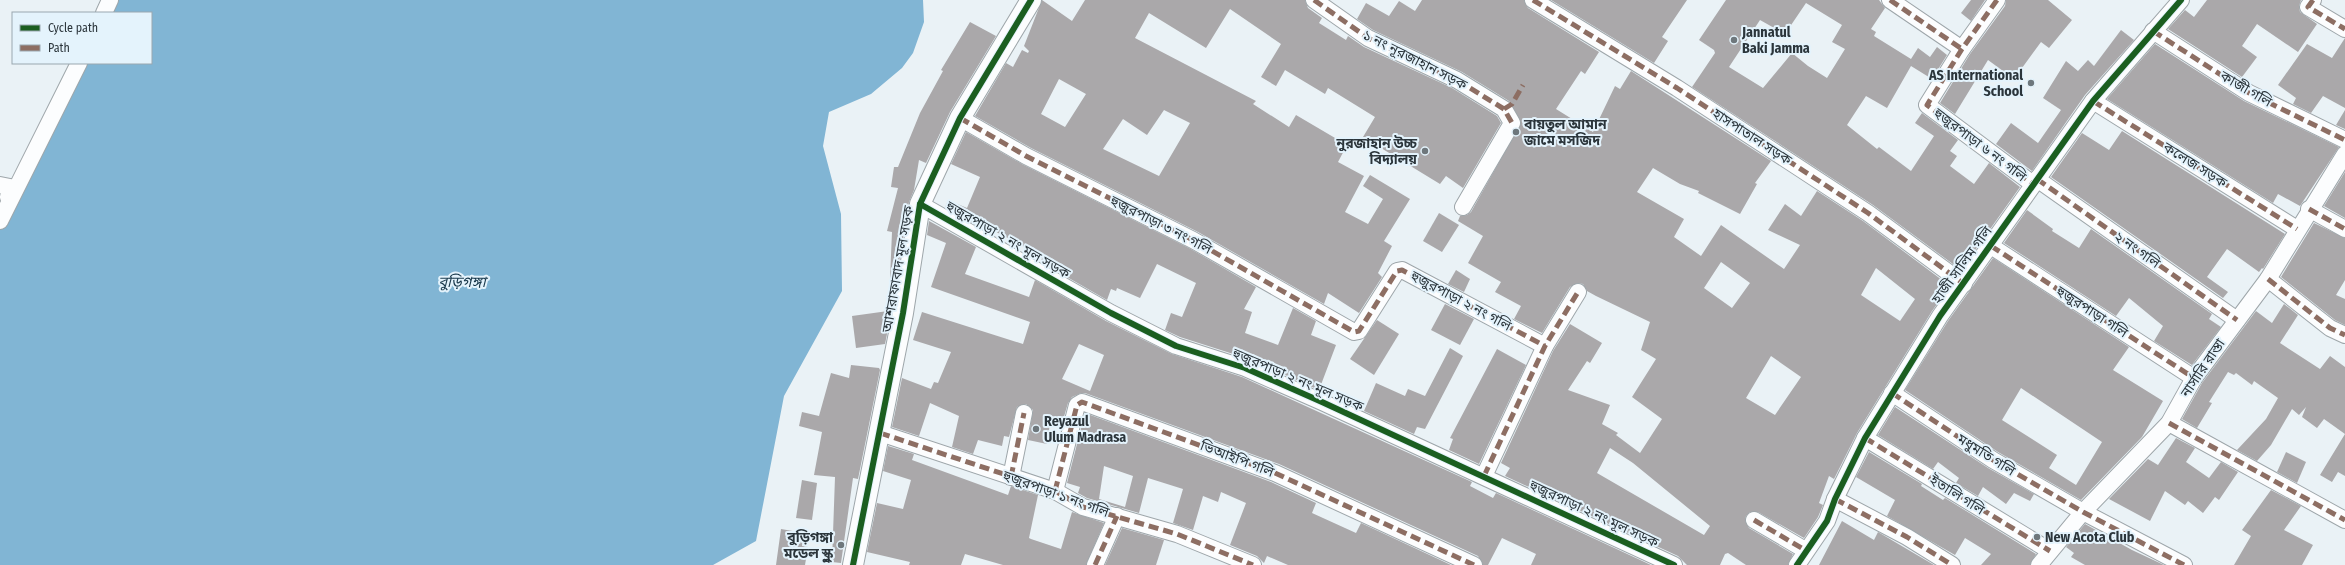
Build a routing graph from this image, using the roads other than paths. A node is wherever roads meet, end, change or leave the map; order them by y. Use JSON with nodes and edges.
{"nodes":[{"id":1,"x":110,"y":0,"type":"edge"},
{"id":2,"x":1031,"y":0,"type":"edge"},
{"id":3,"x":1314,"y":0,"type":"edge"},
{"id":4,"x":1533,"y":0,"type":"edge"},
{"id":5,"x":1890,"y":0,"type":"edge"},
{"id":6,"x":1997,"y":0,"type":"edge"},
{"id":7,"x":2181,"y":0,"type":"edge"},
{"id":8,"x":2313,"y":0,"type":"edge"},
{"id":9,"x":104,"y":12,"type":"edge"},
{"id":10,"x":2345,"y":29,"type":"edge"},
{"id":11,"x":2152,"y":31,"type":"junction"},
{"id":12,"x":1962,"y":49,"type":"junction"},
{"id":13,"x":78,"y":64,"type":"edge"},
{"id":14,"x":2093,"y":101,"type":"junction"},
{"id":15,"x":960,"y":118,"type":"junction"},
{"id":16,"x":2345,"y":140,"type":"edge"},
{"id":17,"x":2345,"y":154,"type":"edge"},
{"id":18,"x":2035,"y":182,"type":"junction"},
{"id":19,"x":0,"y":185,"type":"edge"},
{"id":20,"x":920,"y":204,"type":"junction"},
{"id":21,"x":1463,"y":207,"type":"dead end"},
{"id":22,"x":0,"y":208,"type":"edge"},
{"id":23,"x":2309,"y":209,"type":"junction"},
{"id":24,"x":0,"y":220,"type":"edge"},
{"id":25,"x":2297,"y":229,"type":"junction"},
{"id":26,"x":2345,"y":229,"type":"edge"},
{"id":27,"x":1991,"y":246,"type":"junction"},
{"id":28,"x":2268,"y":279,"type":"junction"},
{"id":29,"x":1964,"y":284,"type":"junction"},
{"id":30,"x":1578,"y":292,"type":"dead end"},
{"id":31,"x":2237,"y":320,"type":"junction"},
{"id":32,"x":1360,"y":331,"type":"joint"},
{"id":33,"x":2345,"y":335,"type":"edge"},
{"id":34,"x":1544,"y":346,"type":"junction"},
{"id":35,"x":2194,"y":378,"type":"junction"},
{"id":36,"x":1892,"y":393,"type":"junction"},
{"id":37,"x":1024,"y":413,"type":"dead end"},
{"id":38,"x":2169,"y":423,"type":"junction"},
{"id":39,"x":880,"y":433,"type":"junction"},
{"id":40,"x":1865,"y":438,"type":"junction"},
{"id":41,"x":1484,"y":476,"type":"junction"},
{"id":42,"x":1011,"y":477,"type":"junction"},
{"id":43,"x":1055,"y":491,"type":"junction"},
{"id":44,"x":1835,"y":498,"type":"junction"},
{"id":45,"x":2083,"y":512,"type":"junction"},
{"id":46,"x":1117,"y":516,"type":"junction"},
{"id":47,"x":1754,"y":520,"type":"dead end"},
{"id":48,"x":2345,"y":520,"type":"edge"},
{"id":49,"x":1805,"y":550,"type":"junction"},
{"id":50,"x":2050,"y":552,"type":"junction"},
{"id":51,"x":853,"y":565,"type":"edge"},
{"id":52,"x":1095,"y":565,"type":"edge"},
{"id":53,"x":1253,"y":565,"type":"edge"},
{"id":54,"x":1474,"y":565,"type":"edge"},
{"id":55,"x":1674,"y":565,"type":"edge"},
{"id":56,"x":1797,"y":565,"type":"edge"},
{"id":57,"x":1952,"y":565,"type":"edge"},
{"id":58,"x":2039,"y":565,"type":"edge"},
{"id":59,"x":2184,"y":565,"type":"edge"}],
"edges":[{"from":1,"to":9,"type":"street"},
{"from":2,"to":15,"type":"street","name":"আশরাফাবাদ মূল সড়ক"},
{"from":3,"to":21,"type":"street","name":"১ নং নূরজাহান সড়ক"},
{"from":4,"to":29,"type":"street","name":"হাসপাতাল সড়ক"},
{"from":5,"to":12,"type":"street"},
{"from":6,"to":12,"type":"street"},
{"from":7,"to":11,"type":"street","name":"হাজী সালিম গলি"},
{"from":8,"to":10,"type":"street"},
{"from":11,"to":14,"type":"street","name":"হাজী সালিম গলি"},
{"from":11,"to":16,"type":"street","name":"কাজী গলি"},
{"from":12,"to":18,"type":"street","name":"হুজুরপাড়া ৬ নং গলি"},
{"from":13,"to":24,"type":"street"},
{"from":14,"to":18,"type":"street","name":"হাজী সালিম গলি"},
{"from":14,"to":25,"type":"street","name":"কলেজ সড়ক"},
{"from":15,"to":20,"type":"street","name":"আশরাফাবাদ মূল সড়ক"},
{"from":15,"to":32,"type":"street","name":"হুজুরপাড়া ৩ নং গলি"},
{"from":17,"to":23,"type":"street","name":"নার্সারি রাস্তা"},
{"from":18,"to":27,"type":"street","name":"হাজী সালিম গলি"},
{"from":18,"to":31,"type":"street","name":"২ নং গলি"},
{"from":19,"to":22,"type":"street"},
{"from":20,"to":39,"type":"street","name":"আশরাফাবাদ মূল সড়ক"},
{"from":20,"to":41,"type":"street","name":"হুজুরপাড়া ২ নং মূল সড়ক"},
{"from":23,"to":25,"type":"street","name":"নার্সারি রাস্তা"},
{"from":23,"to":26,"type":"street"},
{"from":25,"to":28,"type":"street","name":"নার্সারি রাস্তা"},
{"from":27,"to":29,"type":"street","name":"হাজী সালিম গলি"},
{"from":27,"to":35,"type":"street","name":"হুজুরপাড়া গলি"},
{"from":28,"to":31,"type":"street","name":"নার্সারি রাস্তা"},
{"from":28,"to":33,"type":"street"},
{"from":29,"to":36,"type":"street","name":"হাজী সালিম গলি"},
{"from":30,"to":34,"type":"street"},
{"from":31,"to":35,"type":"street","name":"নার্সারি রাস্তা"},
{"from":32,"to":34,"type":"street","name":"হুজুরপাড়া ২ নং গলি"},
{"from":34,"to":41,"type":"street"},
{"from":35,"to":38,"type":"street","name":"নার্সারি রাস্তা"},
{"from":36,"to":40,"type":"street","name":"হাজী সালিম গলি"},
{"from":36,"to":45,"type":"street","name":"মধুমতি গলি"},
{"from":37,"to":42,"type":"street"},
{"from":38,"to":45,"type":"street","name":"নার্সারি রাস্তা"},
{"from":38,"to":48,"type":"street"},
{"from":39,"to":42,"type":"street","name":"হুজুরপাড়া ১ নং গলি"},
{"from":39,"to":51,"type":"street","name":"আশরাফাবাদ মূল সড়ক"},
{"from":40,"to":44,"type":"street","name":"হাজী সালিম গলি"},
{"from":40,"to":50,"type":"street","name":"ইতালি গলি"},
{"from":41,"to":55,"type":"street","name":"হুজুরপাড়া ২ নং মূল সড়ক"},
{"from":42,"to":43,"type":"street","name":"হুজুরপাড়া ১ নং গলি"},
{"from":43,"to":46,"type":"street","name":"হুজুরপাড়া ১ নং গলি"},
{"from":43,"to":54,"type":"street","name":"ভিআইপি গলি"},
{"from":44,"to":49,"type":"street","name":"হাজী সালিম গলি"},
{"from":44,"to":57,"type":"street"},
{"from":45,"to":50,"type":"street","name":"নার্সারি রাস্তা"},
{"from":45,"to":59,"type":"street","name":"মধুমতি গলি"},
{"from":46,"to":52,"type":"street"},
{"from":46,"to":53,"type":"street","name":"হুজুরপাড়া ১ নং গলি"},
{"from":47,"to":49,"type":"street"},
{"from":49,"to":56,"type":"street","name":"হাজী সালিম গলি"},
{"from":50,"to":58,"type":"street","name":"নার্সারি রাস্তা"}]}
